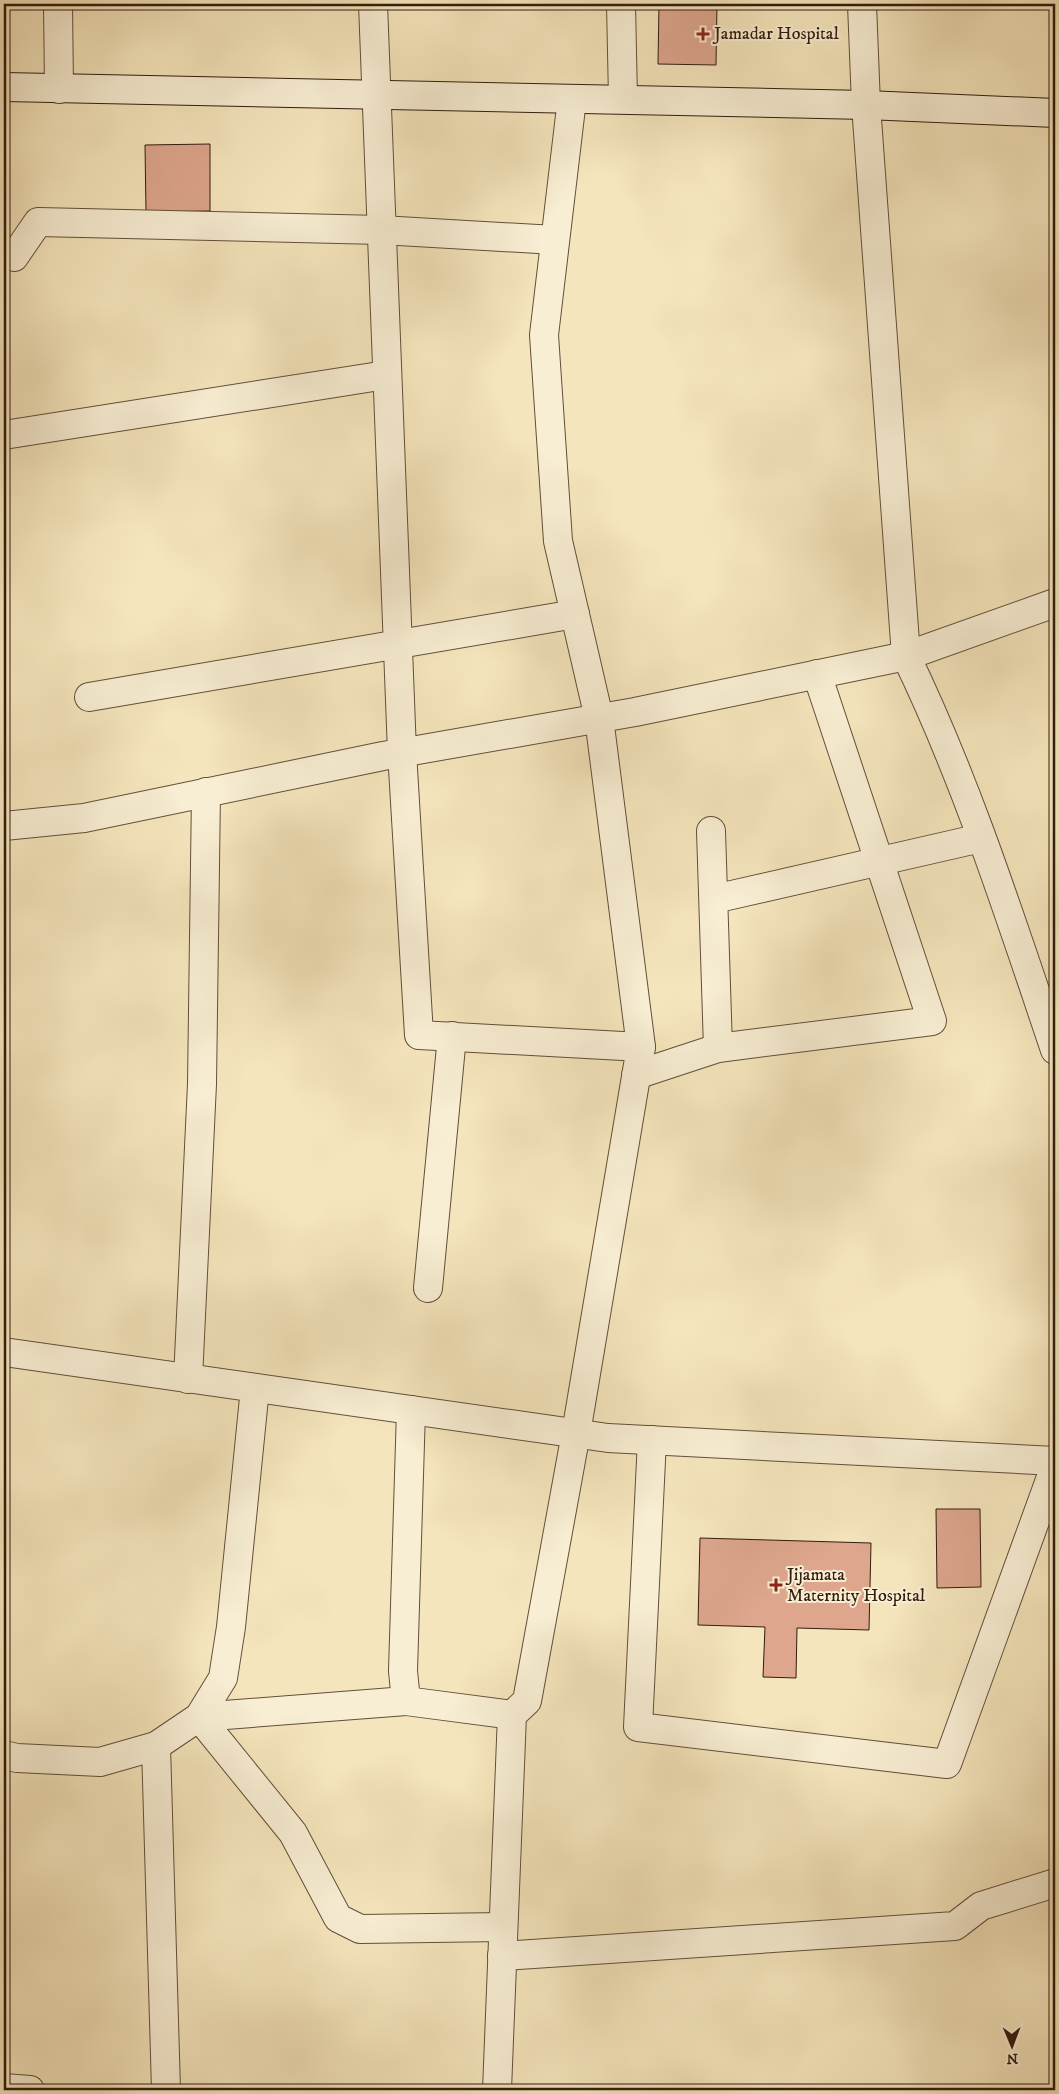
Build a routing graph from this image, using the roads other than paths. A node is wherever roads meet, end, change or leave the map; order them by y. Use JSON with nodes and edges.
{"nodes":[{"id":1,"x":58,"y":4,"type":"edge"},
{"id":2,"x":373,"y":4,"type":"edge"},
{"id":3,"x":621,"y":4,"type":"edge"},
{"id":4,"x":862,"y":4,"type":"edge"},
{"id":5,"x":4,"y":87,"type":"edge"},
{"id":6,"x":59,"y":88,"type":"junction"},
{"id":7,"x":375,"y":95,"type":"junction"},
{"id":8,"x":572,"y":99,"type":"junction"},
{"id":9,"x":623,"y":99,"type":"junction"},
{"id":10,"x":866,"y":105,"type":"junction"},
{"id":11,"x":1055,"y":113,"type":"edge"},
{"id":12,"x":381,"y":230,"type":"junction"},
{"id":13,"x":555,"y":240,"type":"junction"},
{"id":14,"x":14,"y":257,"type":"dead end"},
{"id":15,"x":386,"y":375,"type":"junction"},
{"id":16,"x":4,"y":435,"type":"edge"},
{"id":17,"x":1055,"y":603,"type":"edge"},
{"id":18,"x":576,"y":614,"type":"junction"},
{"id":19,"x":398,"y":644,"type":"junction"},
{"id":20,"x":906,"y":656,"type":"junction"},
{"id":21,"x":817,"y":674,"type":"junction"},
{"id":22,"x":89,"y":697,"type":"dead end"},
{"id":23,"x":599,"y":718,"type":"junction"},
{"id":24,"x":402,"y":752,"type":"junction"},
{"id":25,"x":206,"y":792,"type":"junction"},
{"id":26,"x":4,"y":826,"type":"edge"},
{"id":27,"x":711,"y":832,"type":"dead end"},
{"id":28,"x":981,"y":838,"type":"junction"},
{"id":29,"x":879,"y":861,"type":"junction"},
{"id":30,"x":714,"y":899,"type":"junction"},
{"id":31,"x":452,"y":1036,"type":"junction"},
{"id":32,"x":641,"y":1047,"type":"junction"},
{"id":33,"x":718,"y":1048,"type":"junction"},
{"id":34,"x":1055,"y":1050,"type":"edge"},
{"id":35,"x":636,"y":1075,"type":"junction"},
{"id":36,"x":428,"y":1288,"type":"dead end"},
{"id":37,"x":4,"y":1352,"type":"edge"},
{"id":38,"x":188,"y":1379,"type":"junction"},
{"id":39,"x":255,"y":1388,"type":"junction"},
{"id":40,"x":411,"y":1410,"type":"junction"},
{"id":41,"x":576,"y":1433,"type":"junction"},
{"id":42,"x":652,"y":1440,"type":"junction"},
{"id":43,"x":1055,"y":1462,"type":"edge"},
{"id":44,"x":1055,"y":1466,"type":"edge"},
{"id":45,"x":406,"y":1701,"type":"junction"},
{"id":46,"x":512,"y":1716,"type":"junction"},
{"id":47,"x":199,"y":1717,"type":"junction"},
{"id":48,"x":156,"y":1746,"type":"junction"},
{"id":49,"x":4,"y":1756,"type":"edge"},
{"id":50,"x":1055,"y":1883,"type":"edge"},
{"id":51,"x":503,"y":1927,"type":"junction"},
{"id":52,"x":502,"y":1956,"type":"junction"},
{"id":53,"x":4,"y":2088,"type":"edge"},
{"id":54,"x":30,"y":2090,"type":"edge"},
{"id":55,"x":166,"y":2090,"type":"edge"},
{"id":56,"x":497,"y":2090,"type":"edge"}],
"edges":[{"from":1,"to":6,"type":"street"},
{"from":2,"to":7,"type":"street"},
{"from":3,"to":9,"type":"street"},
{"from":4,"to":10,"type":"street"},
{"from":5,"to":6,"type":"street"},
{"from":6,"to":7,"type":"street"},
{"from":7,"to":8,"type":"street"},
{"from":7,"to":12,"type":"street"},
{"from":8,"to":9,"type":"street"},
{"from":8,"to":13,"type":"street"},
{"from":9,"to":10,"type":"street"},
{"from":10,"to":11,"type":"street"},
{"from":10,"to":20,"type":"street"},
{"from":12,"to":13,"type":"street"},
{"from":12,"to":14,"type":"street"},
{"from":12,"to":15,"type":"street"},
{"from":13,"to":18,"type":"street"},
{"from":15,"to":16,"type":"street"},
{"from":15,"to":19,"type":"street"},
{"from":17,"to":20,"type":"street"},
{"from":18,"to":19,"type":"street"},
{"from":18,"to":23,"type":"street"},
{"from":19,"to":22,"type":"street"},
{"from":19,"to":24,"type":"street"},
{"from":20,"to":21,"type":"street"},
{"from":20,"to":28,"type":"street"},
{"from":21,"to":23,"type":"street"},
{"from":21,"to":29,"type":"street"},
{"from":23,"to":24,"type":"street"},
{"from":23,"to":32,"type":"street"},
{"from":24,"to":25,"type":"street"},
{"from":24,"to":31,"type":"street"},
{"from":25,"to":26,"type":"street"},
{"from":25,"to":38,"type":"street"},
{"from":27,"to":30,"type":"street"},
{"from":28,"to":29,"type":"street"},
{"from":28,"to":34,"type":"street"},
{"from":29,"to":30,"type":"street"},
{"from":29,"to":33,"type":"street"},
{"from":30,"to":33,"type":"street"},
{"from":31,"to":32,"type":"street"},
{"from":31,"to":36,"type":"street"},
{"from":32,"to":35,"type":"street"},
{"from":33,"to":35,"type":"street"},
{"from":35,"to":41,"type":"street"},
{"from":37,"to":38,"type":"street"},
{"from":38,"to":39,"type":"street"},
{"from":39,"to":40,"type":"street"},
{"from":39,"to":47,"type":"street"},
{"from":40,"to":41,"type":"street"},
{"from":40,"to":45,"type":"street"},
{"from":41,"to":42,"type":"street"},
{"from":41,"to":46,"type":"street"},
{"from":42,"to":43,"type":"street"},
{"from":42,"to":44,"type":"street"},
{"from":45,"to":46,"type":"street"},
{"from":45,"to":47,"type":"street"},
{"from":46,"to":51,"type":"street"},
{"from":47,"to":48,"type":"street"},
{"from":47,"to":51,"type":"street"},
{"from":48,"to":49,"type":"street"},
{"from":48,"to":55,"type":"street"},
{"from":50,"to":52,"type":"street"},
{"from":51,"to":52,"type":"street"},
{"from":52,"to":56,"type":"street"},
{"from":53,"to":54,"type":"street"}]}
